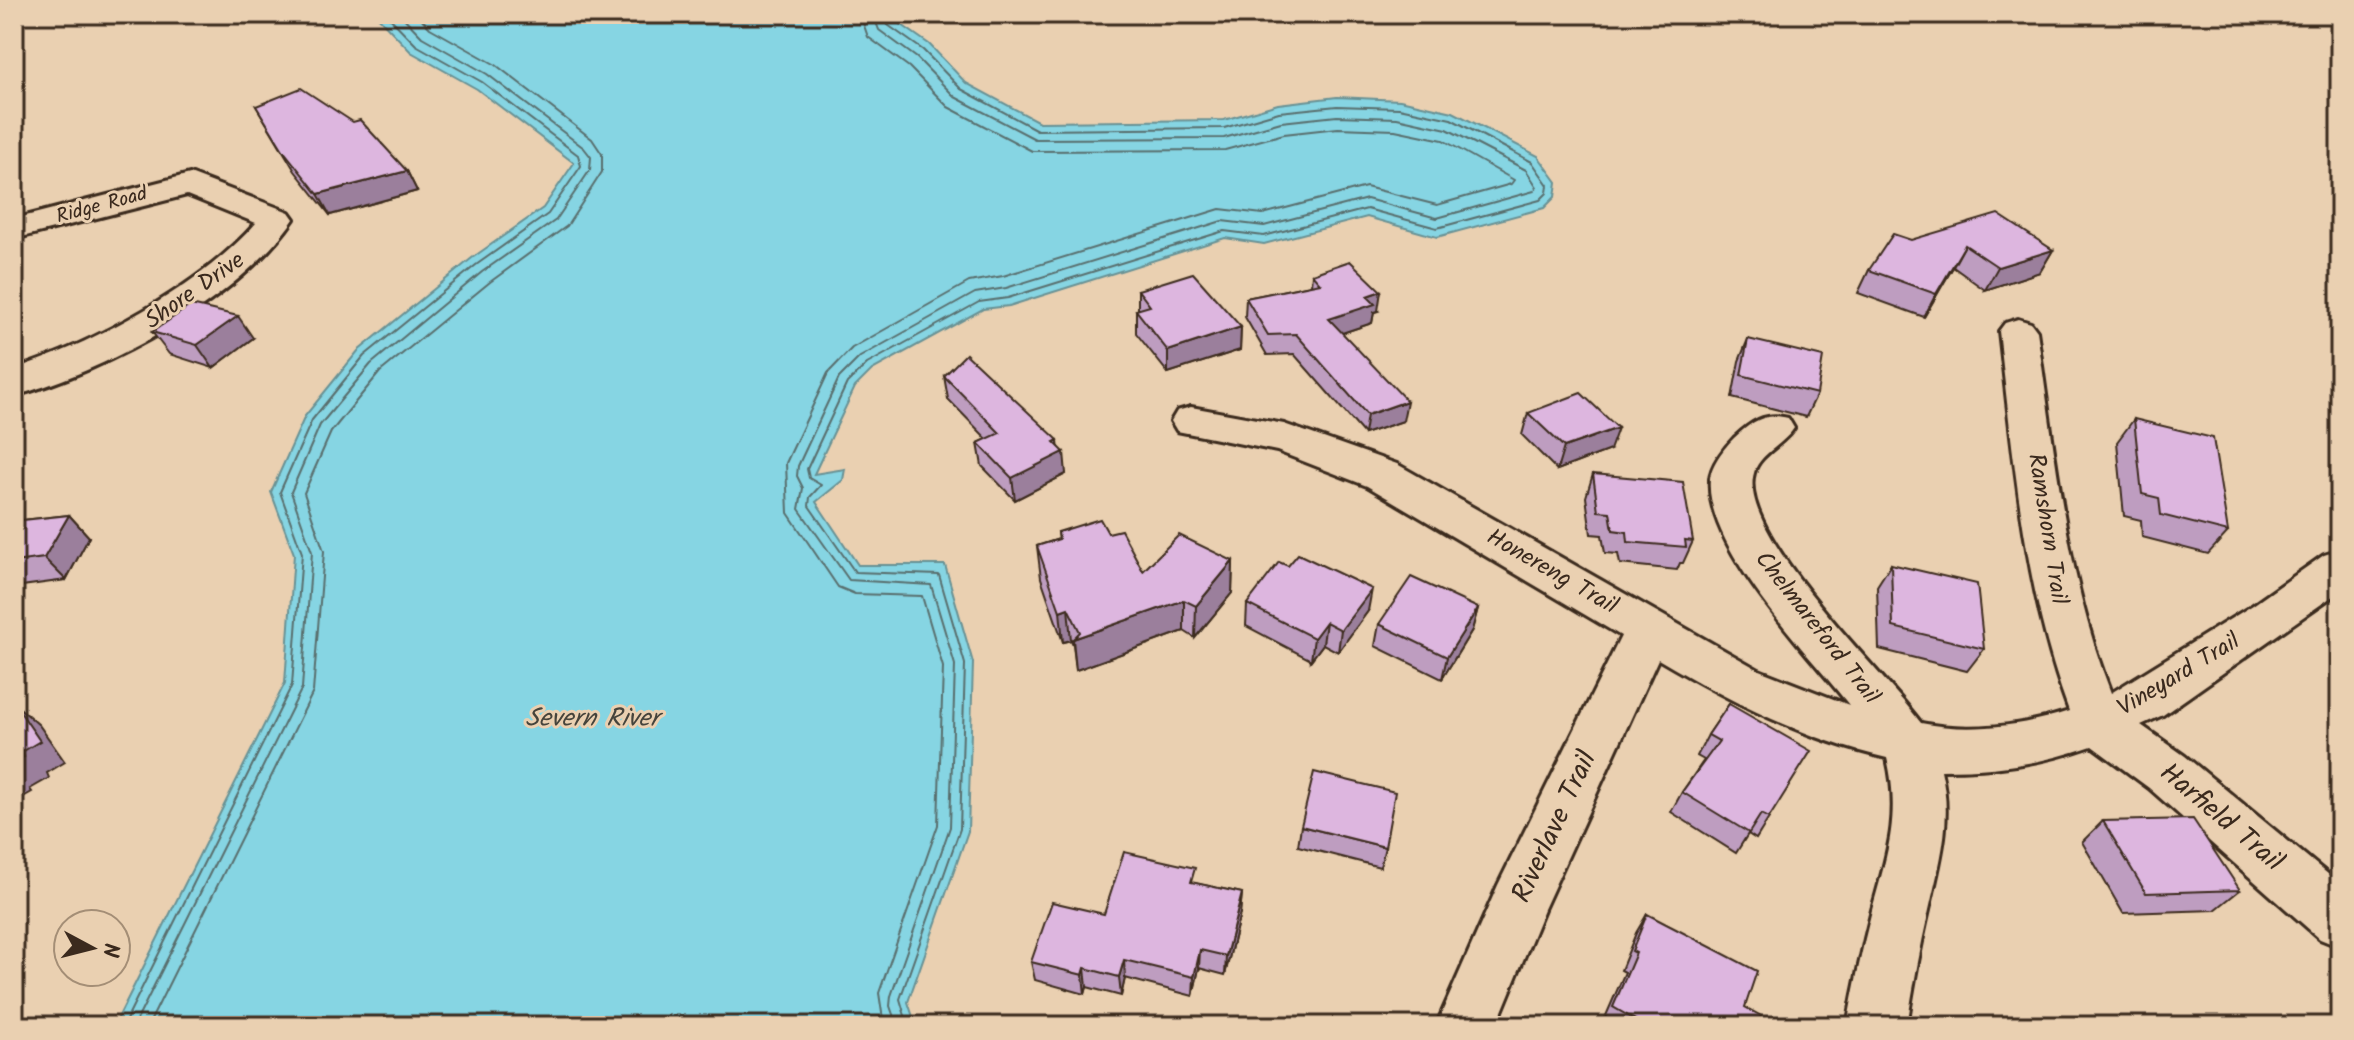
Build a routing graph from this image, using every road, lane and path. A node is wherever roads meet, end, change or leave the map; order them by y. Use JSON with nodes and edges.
{"nodes":[{"id":1,"x":190,"y":184,"type":"joint"},
{"id":2,"x":14,"y":229,"type":"edge"},
{"id":3,"x":2018,"y":331,"type":"dead end"},
{"id":4,"x":14,"y":383,"type":"edge"},
{"id":5,"x":1191,"y":421,"type":"dead end"},
{"id":6,"x":1773,"y":428,"type":"dead end"},
{"id":7,"x":2340,"y":567,"type":"edge"},
{"id":8,"x":1648,"y":629,"type":"junction"},
{"id":9,"x":2098,"y":722,"type":"junction"},
{"id":10,"x":1907,"y":743,"type":"junction"},
{"id":11,"x":2340,"y":920,"type":"edge"},
{"id":12,"x":1466,"y":1026,"type":"edge"},
{"id":13,"x":1877,"y":1026,"type":"edge"}],
"edges":[{"from":1,"to":2,"type":"street","name":"Ridge Road"},
{"from":1,"to":4,"type":"street","name":"Shore Drive"},
{"from":3,"to":9,"type":"street","name":"Ramshorn Trail"},
{"from":5,"to":8,"type":"street","name":"Honereng Trail"},
{"from":6,"to":10,"type":"street","name":"Chelmareford Trail"},
{"from":7,"to":9,"type":"street","name":"Vineyard Trail"},
{"from":8,"to":10,"type":"street","name":"Honereng Trail"},
{"from":8,"to":12,"type":"street","name":"Riverlave Trail"},
{"from":9,"to":10,"type":"street","name":"Vineyard Trail"},
{"from":9,"to":11,"type":"street","name":"Harfield Trail"},
{"from":10,"to":13,"type":"street"}]}
